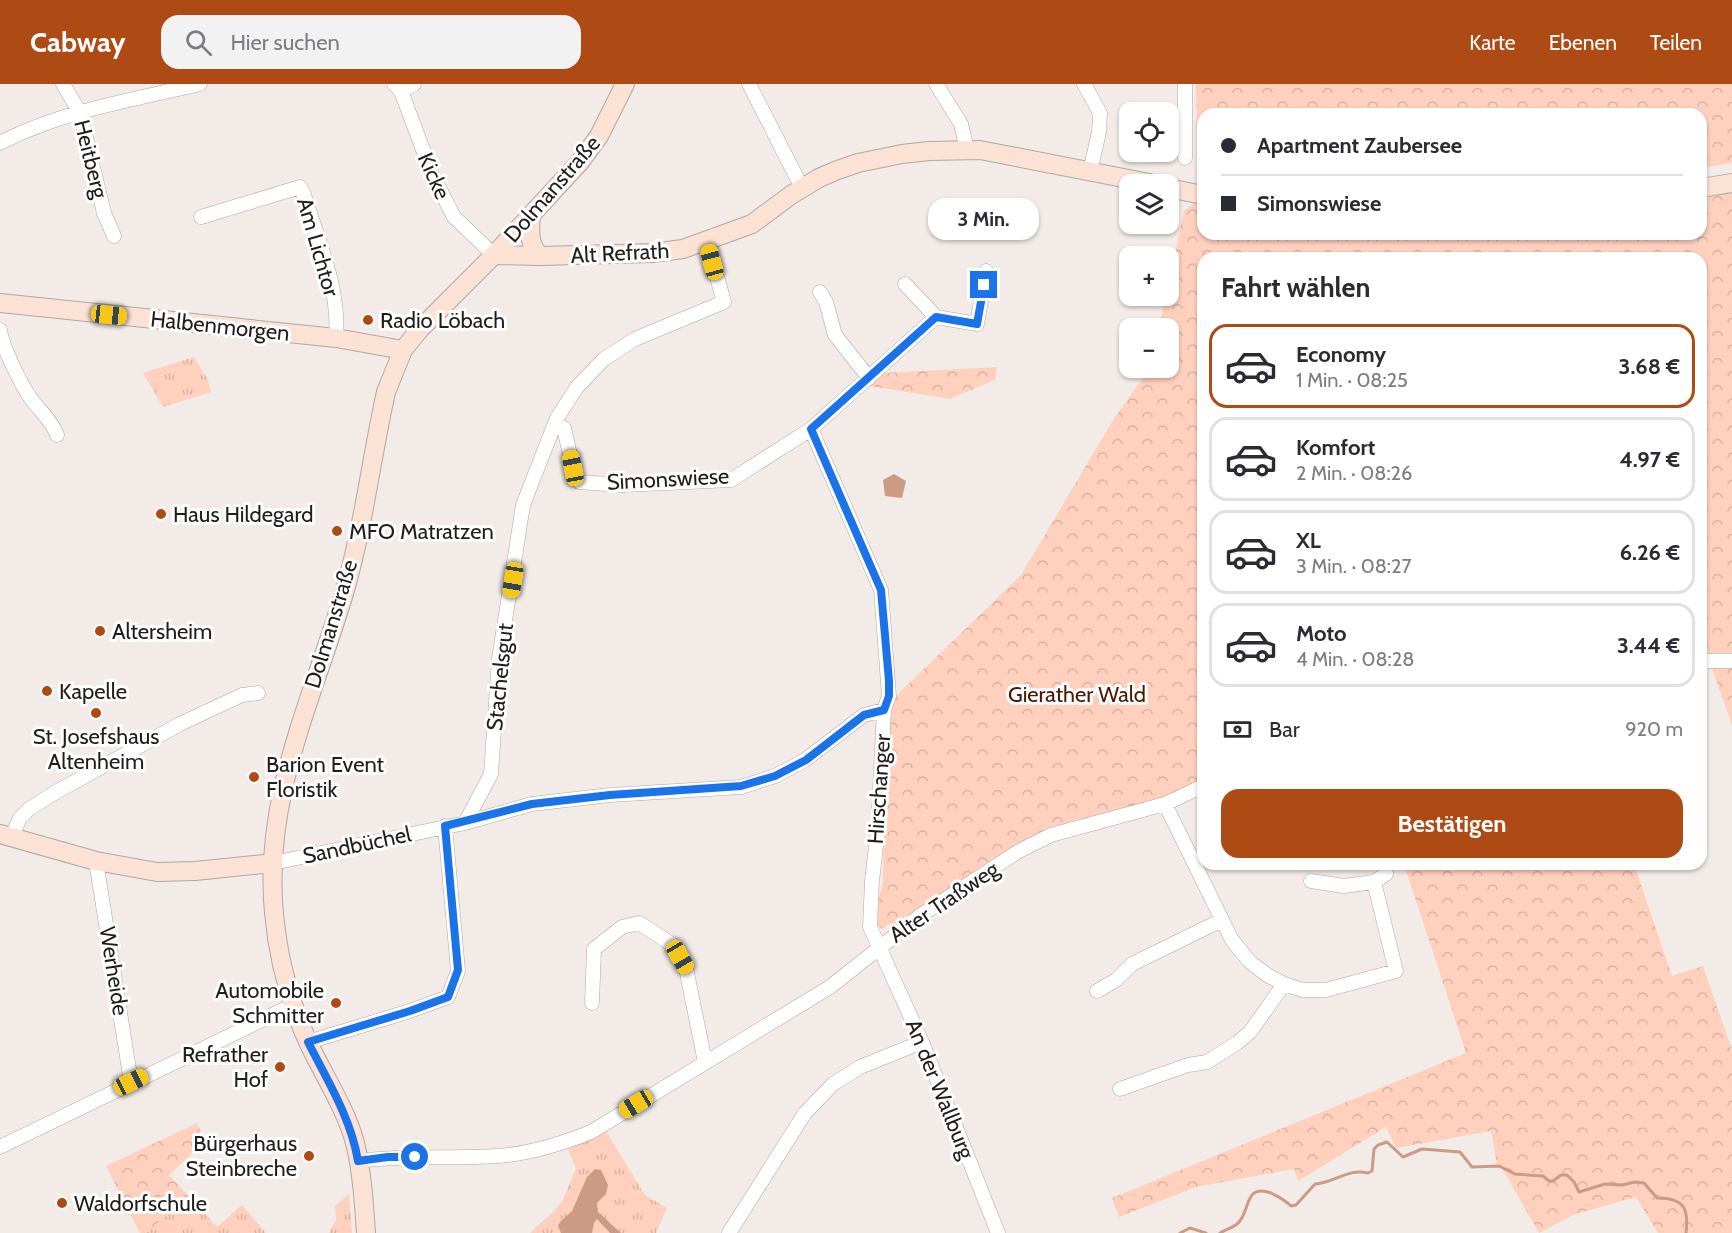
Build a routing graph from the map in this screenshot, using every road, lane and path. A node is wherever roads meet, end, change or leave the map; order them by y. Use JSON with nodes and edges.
{"nodes":[{"id":1,"x":63,"y":84,"type":"edge"},
{"id":2,"x":200,"y":84,"type":"edge"},
{"id":3,"x":414,"y":84,"type":"edge"},
{"id":4,"x":625,"y":84,"type":"edge"},
{"id":5,"x":749,"y":84,"type":"edge"},
{"id":6,"x":936,"y":84,"type":"edge"},
{"id":7,"x":1084,"y":84,"type":"edge"},
{"id":8,"x":1185,"y":84,"type":"edge"},
{"id":9,"x":398,"y":88,"type":"edge"},
{"id":10,"x":80,"y":113,"type":"junction"},
{"id":11,"x":0,"y":143,"type":"edge"},
{"id":12,"x":967,"y":150,"type":"junction"},
{"id":13,"x":1185,"y":158,"type":"dead end"},
{"id":14,"x":1090,"y":172,"type":"junction"},
{"id":15,"x":1119,"y":177,"type":"edge"},
{"id":16,"x":1732,"y":183,"type":"edge"},
{"id":17,"x":1707,"y":187,"type":"edge"},
{"id":18,"x":802,"y":188,"type":"junction"},
{"id":19,"x":1179,"y":190,"type":"edge"},
{"id":20,"x":1197,"y":194,"type":"edge"},
{"id":21,"x":531,"y":215,"type":"junction"},
{"id":22,"x":201,"y":217,"type":"dead end"},
{"id":23,"x":114,"y":236,"type":"dead end"},
{"id":24,"x":707,"y":241,"type":"junction"},
{"id":25,"x":494,"y":255,"type":"junction"},
{"id":26,"x":540,"y":256,"type":"junction"},
{"id":27,"x":986,"y":271,"type":"dead end"},
{"id":28,"x":905,"y":284,"type":"dead end"},
{"id":29,"x":820,"y":292,"type":"dead end"},
{"id":30,"x":0,"y":303,"type":"edge"},
{"id":31,"x":936,"y":317,"type":"junction"},
{"id":32,"x":0,"y":330,"type":"edge"},
{"id":33,"x":336,"y":338,"type":"junction"},
{"id":34,"x":403,"y":350,"type":"junction"},
{"id":35,"x":868,"y":378,"type":"junction"},
{"id":36,"x":560,"y":426,"type":"junction"},
{"id":37,"x":811,"y":429,"type":"junction"},
{"id":38,"x":57,"y":435,"type":"dead end"},
{"id":39,"x":1707,"y":661,"type":"edge"},
{"id":40,"x":1732,"y":661,"type":"edge"},
{"id":41,"x":258,"y":693,"type":"dead end"},
{"id":42,"x":884,"y":710,"type":"junction"},
{"id":43,"x":1197,"y":789,"type":"edge"},
{"id":44,"x":1165,"y":804,"type":"junction"},
{"id":45,"x":465,"y":823,"type":"junction"},
{"id":46,"x":445,"y":826,"type":"junction"},
{"id":47,"x":6,"y":835,"type":"edge"},
{"id":48,"x":96,"y":861,"type":"junction"},
{"id":49,"x":273,"y":863,"type":"junction"},
{"id":50,"x":1197,"y":869,"type":"edge"},
{"id":51,"x":1197,"y":870,"type":"edge"},
{"id":52,"x":1386,"y":874,"type":"dead end"},
{"id":53,"x":1311,"y":881,"type":"dead end"},
{"id":54,"x":1374,"y":882,"type":"junction"},
{"id":55,"x":1222,"y":920,"type":"junction"},
{"id":56,"x":879,"y":947,"type":"junction"},
{"id":57,"x":1284,"y":984,"type":"junction"},
{"id":58,"x":1097,"y":991,"type":"dead end"},
{"id":59,"x":592,"y":1003,"type":"dead end"},
{"id":60,"x":293,"y":1005,"type":"junction"},
{"id":61,"x":308,"y":1042,"type":"junction"},
{"id":62,"x":922,"y":1042,"type":"junction"},
{"id":63,"x":705,"y":1062,"type":"junction"},
{"id":64,"x":131,"y":1082,"type":"junction"},
{"id":65,"x":1120,"y":1089,"type":"dead end"},
{"id":66,"x":0,"y":1147,"type":"edge"},
{"id":67,"x":358,"y":1161,"type":"junction"},
{"id":68,"x":366,"y":1233,"type":"edge"},
{"id":69,"x":729,"y":1233,"type":"edge"},
{"id":70,"x":998,"y":1233,"type":"edge"}],
"edges":[{"from":1,"to":10,"type":"street","name":"Heitberg"},
{"from":2,"to":10,"type":"street"},
{"from":3,"to":9,"type":"street"},
{"from":4,"to":21,"type":"street","name":"Dolmanstraße"},
{"from":5,"to":18,"type":"street"},
{"from":6,"to":12,"type":"street"},
{"from":7,"to":14,"type":"street"},
{"from":8,"to":13,"type":"street"},
{"from":9,"to":25,"type":"street","name":"Kicke"},
{"from":10,"to":11,"type":"street"},
{"from":10,"to":23,"type":"street","name":"Heitberg"},
{"from":12,"to":14,"type":"street","name":"Alt Refrath"},
{"from":12,"to":18,"type":"street","name":"Alt Refrath"},
{"from":14,"to":15,"type":"street","name":"Alt Refrath"},
{"from":16,"to":17,"type":"street"},
{"from":18,"to":24,"type":"street","name":"Alt Refrath"},
{"from":19,"to":20,"type":"street"},
{"from":21,"to":25,"type":"street","name":"Dolmanstraße"},
{"from":21,"to":26,"type":"street"},
{"from":22,"to":33,"type":"street","name":"Am Lichtor"},
{"from":24,"to":26,"type":"street","name":"Alt Refrath"},
{"from":24,"to":36,"type":"street","name":"Stachelsgut"},
{"from":25,"to":26,"type":"street","name":"Alt Refrath"},
{"from":25,"to":34,"type":"street","name":"Dolmanstraße"},
{"from":27,"to":31,"type":"street"},
{"from":28,"to":31,"type":"street"},
{"from":29,"to":35,"type":"street"},
{"from":30,"to":33,"type":"street","name":"Halbenmorgen"},
{"from":31,"to":35,"type":"street","name":"Simonswiese"},
{"from":32,"to":38,"type":"street"},
{"from":33,"to":34,"type":"street","name":"Halbenmorgen"},
{"from":34,"to":49,"type":"street","name":"Dolmanstraße"},
{"from":35,"to":37,"type":"street","name":"Simonswiese"},
{"from":36,"to":37,"type":"street","name":"Simonswiese"},
{"from":36,"to":45,"type":"street","name":"Stachelsgut"},
{"from":37,"to":42,"type":"street","name":"Hirschanger"},
{"from":39,"to":40,"type":"street"},
{"from":41,"to":47,"type":"street"},
{"from":42,"to":45,"type":"street","name":"Sandbüchel"},
{"from":42,"to":56,"type":"street","name":"Hirschanger"},
{"from":43,"to":44,"type":"street","name":"Alter Traßweg"},
{"from":44,"to":50,"type":"street"},
{"from":44,"to":56,"type":"street","name":"Alter Traßweg"},
{"from":45,"to":46,"type":"street","name":"Sandbüchel"},
{"from":46,"to":49,"type":"street","name":"Sandbüchel"},
{"from":46,"to":61,"type":"street"},
{"from":47,"to":48,"type":"street"},
{"from":48,"to":49,"type":"street"},
{"from":48,"to":64,"type":"street","name":"Werheide"},
{"from":49,"to":60,"type":"street","name":"Dolmanstraße"},
{"from":51,"to":55,"type":"street"},
{"from":52,"to":54,"type":"street"},
{"from":53,"to":54,"type":"street"},
{"from":54,"to":57,"type":"street"},
{"from":55,"to":57,"type":"street"},
{"from":55,"to":58,"type":"street"},
{"from":56,"to":62,"type":"street","name":"An der Wallburg"},
{"from":56,"to":63,"type":"street","name":"Alter Traßweg"},
{"from":57,"to":65,"type":"street"},
{"from":59,"to":63,"type":"street"},
{"from":60,"to":61,"type":"street","name":"Dolmanstraße"},
{"from":60,"to":64,"type":"street"},
{"from":61,"to":67,"type":"street","name":"Dolmanstraße"},
{"from":62,"to":69,"type":"street"},
{"from":62,"to":70,"type":"street","name":"An der Wallburg"},
{"from":63,"to":67,"type":"street","name":"Alter Traßweg"},
{"from":64,"to":66,"type":"street"},
{"from":67,"to":68,"type":"street","name":"Dolmanstraße"}]}
